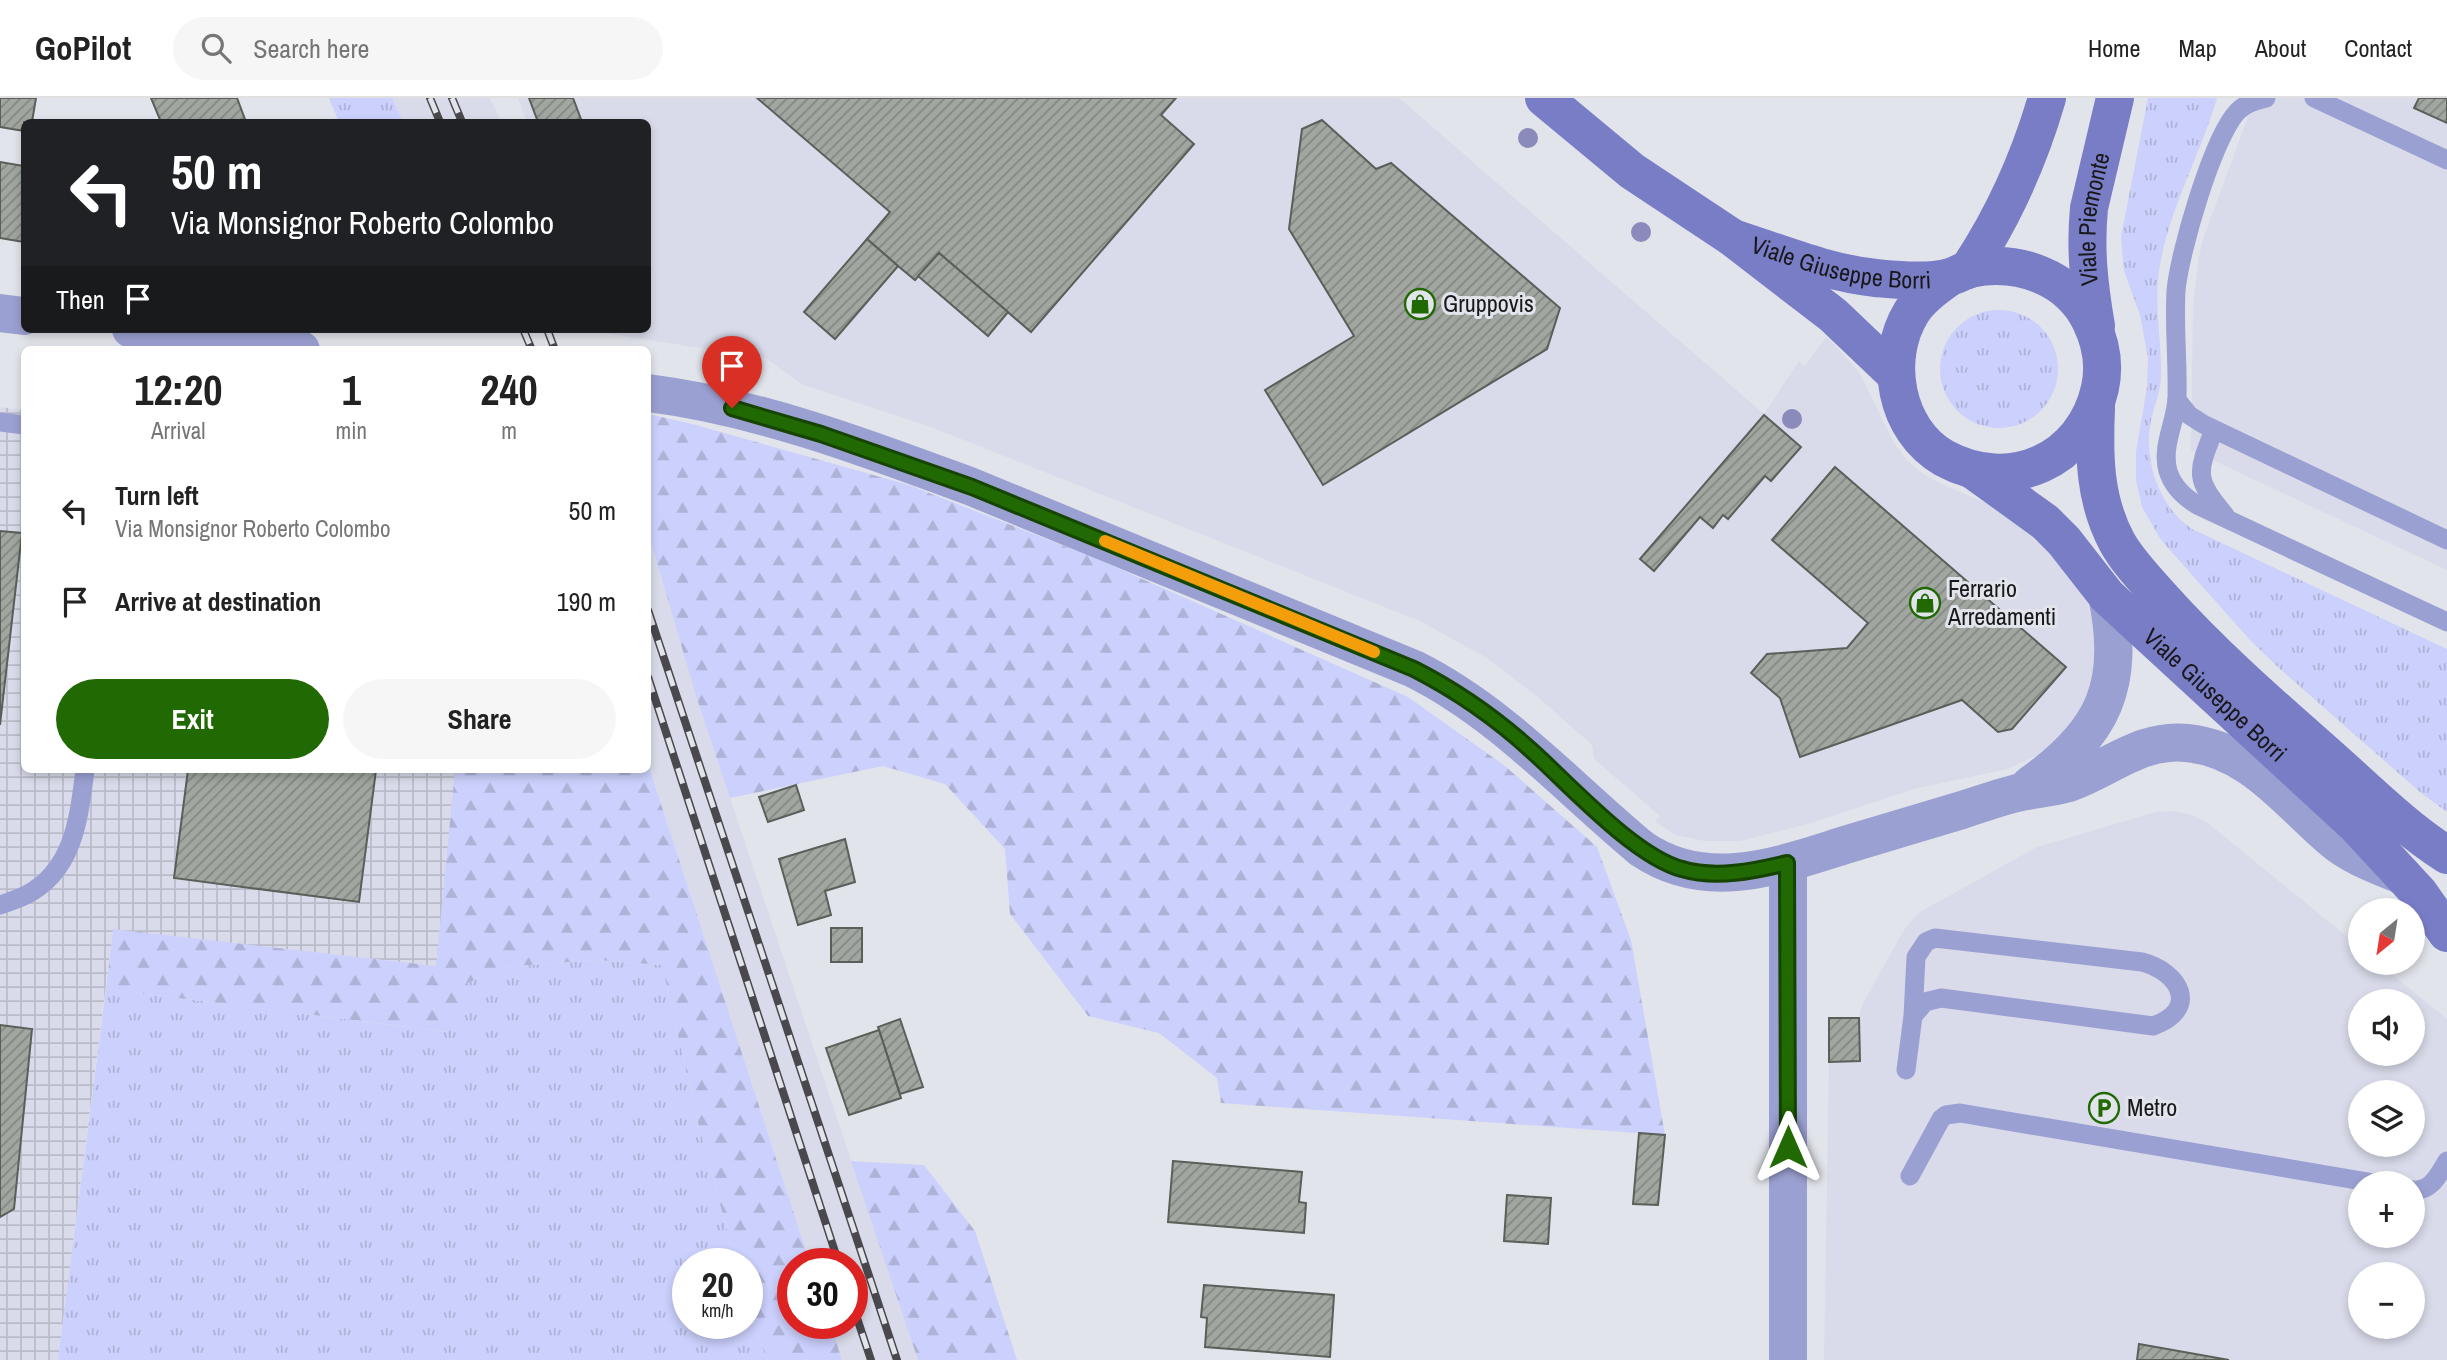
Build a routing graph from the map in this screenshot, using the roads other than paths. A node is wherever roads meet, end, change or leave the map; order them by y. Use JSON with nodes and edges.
{"nodes":[{"id":1,"x":1544,"y":98,"type":"edge"},
{"id":2,"x":2047,"y":98,"type":"edge"},
{"id":3,"x":2115,"y":98,"type":"edge"},
{"id":4,"x":2232,"y":98,"type":"edge"},
{"id":5,"x":2266,"y":98,"type":"edge"},
{"id":6,"x":2314,"y":98,"type":"edge"},
{"id":7,"x":2343,"y":104,"type":"edge"},
{"id":8,"x":2223,"y":133,"type":"junction"},
{"id":9,"x":2447,"y":160,"type":"edge"},
{"id":10,"x":1733,"y":238,"type":"junction"},
{"id":11,"x":1959,"y":274,"type":"junction"},
{"id":12,"x":0,"y":313,"type":"edge"},
{"id":13,"x":21,"y":316,"type":"edge"},
{"id":14,"x":163,"y":333,"type":"edge"},
{"id":15,"x":2099,"y":339,"type":"junction"},
{"id":16,"x":269,"y":346,"type":"edge"},
{"id":17,"x":1895,"y":374,"type":"junction"},
{"id":18,"x":651,"y":393,"type":"edge"},
{"id":19,"x":2177,"y":400,"type":"junction"},
{"id":20,"x":2096,"y":408,"type":"junction"},
{"id":21,"x":0,"y":422,"type":"edge"},
{"id":22,"x":21,"y":425,"type":"edge"},
{"id":23,"x":2214,"y":430,"type":"junction"},
{"id":24,"x":1973,"y":470,"type":"junction"},
{"id":25,"x":2230,"y":521,"type":"junction"},
{"id":26,"x":2447,"y":540,"type":"edge"},
{"id":27,"x":2107,"y":596,"type":"junction"},
{"id":28,"x":2447,"y":622,"type":"edge"},
{"id":29,"x":85,"y":773,"type":"edge"},
{"id":30,"x":2018,"y":793,"type":"junction"},
{"id":31,"x":2447,"y":855,"type":"edge"},
{"id":32,"x":1787,"y":863,"type":"junction"},
{"id":33,"x":2403,"y":876,"type":"junction"},
{"id":34,"x":0,"y":905,"type":"edge"},
{"id":35,"x":2447,"y":933,"type":"edge"},
{"id":36,"x":1913,"y":1017,"type":"junction"},
{"id":37,"x":1906,"y":1070,"type":"dead end"},
{"id":38,"x":2447,"y":1161,"type":"edge"},
{"id":39,"x":1910,"y":1176,"type":"dead end"},
{"id":40,"x":2348,"y":1179,"type":"edge"},
{"id":41,"x":2425,"y":1188,"type":"edge"},
{"id":42,"x":1788,"y":1360,"type":"edge"}],
"edges":[{"from":1,"to":10,"type":"main road","name":"Viale Giuseppe Borri"},
{"from":2,"to":11,"type":"main road"},
{"from":3,"to":15,"type":"main road","name":"Viale Piemonte"},
{"from":4,"to":8,"type":"lane"},
{"from":5,"to":8,"type":"lane"},
{"from":6,"to":7,"type":"lane"},
{"from":7,"to":9,"type":"lane"},
{"from":8,"to":19,"type":"lane"},
{"from":10,"to":11,"type":"main road","name":"Viale Giuseppe Borri"},
{"from":10,"to":17,"type":"main road","name":"Viale Giuseppe Borri"},
{"from":11,"to":15,"type":"main road","name":"Viale Giuseppe Borri"},
{"from":11,"to":17,"type":"main road","name":"Viale Giuseppe Borri"},
{"from":12,"to":13,"type":"street"},
{"from":14,"to":16,"type":"street"},
{"from":15,"to":20,"type":"main road","name":"Viale Giuseppe Borri"},
{"from":17,"to":24,"type":"main road","name":"Viale Giuseppe Borri"},
{"from":18,"to":32,"type":"street"},
{"from":19,"to":23,"type":"lane"},
{"from":19,"to":25,"type":"lane"},
{"from":20,"to":24,"type":"main road","name":"Viale Giuseppe Borri"},
{"from":20,"to":31,"type":"main road","name":"Viale Giuseppe Borri"},
{"from":21,"to":22,"type":"lane"},
{"from":23,"to":25,"type":"lane"},
{"from":23,"to":26,"type":"lane"},
{"from":24,"to":27,"type":"main road","name":"Viale Giuseppe Borri"},
{"from":25,"to":28,"type":"lane"},
{"from":27,"to":30,"type":"street"},
{"from":27,"to":33,"type":"main road","name":"Viale Giuseppe Borri"},
{"from":29,"to":34,"type":"lane"},
{"from":30,"to":32,"type":"street"},
{"from":30,"to":33,"type":"street"},
{"from":32,"to":42,"type":"street"},
{"from":33,"to":35,"type":"main road","name":"Viale Giuseppe Borri"},
{"from":36,"to":36,"type":"lane"},
{"from":36,"to":37,"type":"lane"},
{"from":38,"to":41,"type":"lane"},
{"from":39,"to":40,"type":"lane"}]}
